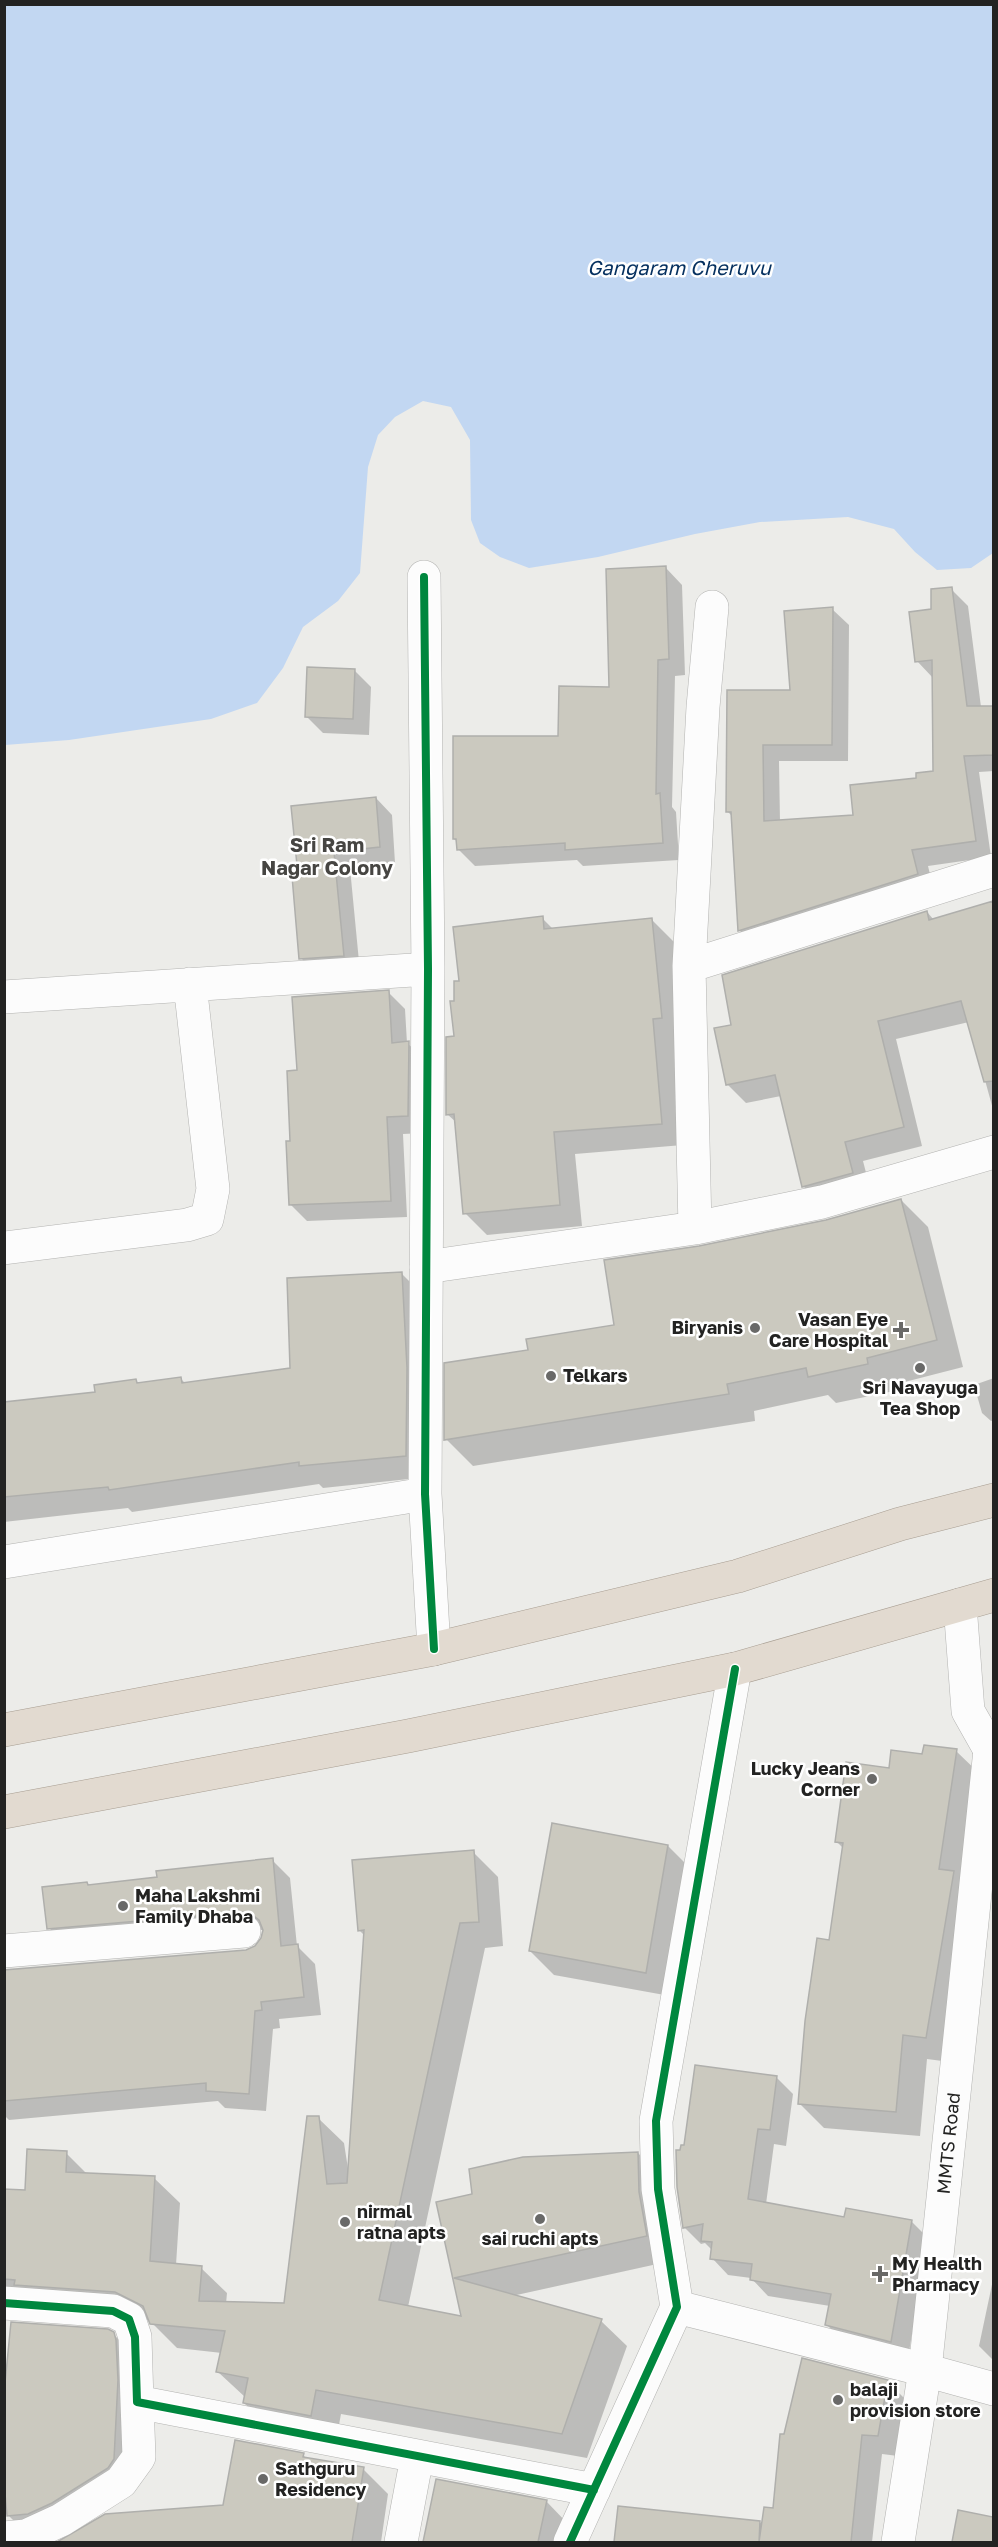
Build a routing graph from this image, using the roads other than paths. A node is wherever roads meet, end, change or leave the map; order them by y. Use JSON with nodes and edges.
{"nodes":[{"id":1,"x":424,"y":577,"type":"dead end"},
{"id":2,"x":711,"y":607,"type":"dead end"},
{"id":3,"x":993,"y":870,"type":"edge"},
{"id":4,"x":689,"y":966,"type":"junction"},
{"id":5,"x":428,"y":969,"type":"junction"},
{"id":6,"x":190,"y":984,"type":"junction"},
{"id":7,"x":4,"y":997,"type":"edge"},
{"id":8,"x":993,"y":1152,"type":"edge"},
{"id":9,"x":695,"y":1228,"type":"junction"},
{"id":10,"x":4,"y":1248,"type":"edge"},
{"id":11,"x":426,"y":1267,"type":"junction"},
{"id":12,"x":425,"y":1494,"type":"junction"},
{"id":13,"x":993,"y":1500,"type":"edge"},
{"id":14,"x":4,"y":1562,"type":"edge"},
{"id":15,"x":993,"y":1595,"type":"edge"},
{"id":16,"x":960,"y":1605,"type":"junction"},
{"id":17,"x":434,"y":1649,"type":"junction"},
{"id":18,"x":735,"y":1669,"type":"junction"},
{"id":19,"x":4,"y":1730,"type":"edge"},
{"id":20,"x":992,"y":1746,"type":"edge"},
{"id":21,"x":4,"y":1812,"type":"edge"},
{"id":22,"x":244,"y":1931,"type":"dead end"},
{"id":23,"x":4,"y":1951,"type":"edge"},
{"id":24,"x":4,"y":2303,"type":"edge"},
{"id":25,"x":677,"y":2307,"type":"junction"},
{"id":26,"x":926,"y":2370,"type":"junction"},
{"id":27,"x":993,"y":2389,"type":"edge"},
{"id":28,"x":137,"y":2402,"type":"junction"},
{"id":29,"x":417,"y":2457,"type":"junction"},
{"id":30,"x":594,"y":2490,"type":"junction"},
{"id":31,"x":4,"y":2538,"type":"edge"},
{"id":32,"x":401,"y":2542,"type":"edge"},
{"id":33,"x":570,"y":2542,"type":"edge"},
{"id":34,"x":898,"y":2542,"type":"edge"}],
"edges":[{"from":1,"to":5,"type":"street"},
{"from":2,"to":4,"type":"street"},
{"from":3,"to":4,"type":"street"},
{"from":4,"to":9,"type":"street"},
{"from":5,"to":6,"type":"street"},
{"from":5,"to":11,"type":"street"},
{"from":6,"to":7,"type":"street"},
{"from":6,"to":10,"type":"street"},
{"from":8,"to":9,"type":"street"},
{"from":9,"to":11,"type":"street"},
{"from":11,"to":12,"type":"street"},
{"from":12,"to":14,"type":"street"},
{"from":12,"to":17,"type":"street"},
{"from":13,"to":17,"type":"highway"},
{"from":15,"to":16,"type":"highway"},
{"from":16,"to":18,"type":"highway"},
{"from":16,"to":20,"type":"street"},
{"from":17,"to":19,"type":"highway"},
{"from":18,"to":21,"type":"highway"},
{"from":18,"to":25,"type":"street"},
{"from":20,"to":26,"type":"street","name":"MMTS Road"},
{"from":22,"to":23,"type":"street"},
{"from":24,"to":28,"type":"street"},
{"from":25,"to":26,"type":"street"},
{"from":25,"to":30,"type":"street"},
{"from":26,"to":27,"type":"street"},
{"from":26,"to":34,"type":"street","name":"MMTS Road"},
{"from":28,"to":29,"type":"street"},
{"from":28,"to":31,"type":"street"},
{"from":29,"to":30,"type":"street"},
{"from":29,"to":32,"type":"street"},
{"from":30,"to":33,"type":"street"}]}
